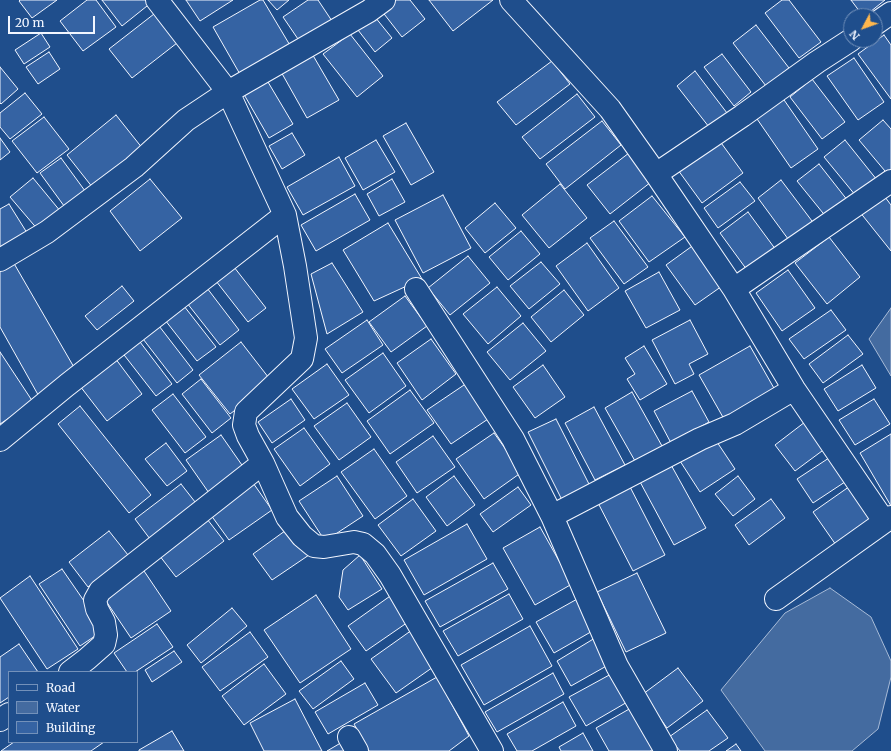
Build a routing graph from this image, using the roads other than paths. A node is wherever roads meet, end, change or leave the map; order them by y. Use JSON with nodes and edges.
{"nodes":[{"id":1,"x":157,"y":0,"type":"edge"},
{"id":2,"x":384,"y":0,"type":"edge"},
{"id":3,"x":511,"y":0,"type":"edge"},
{"id":4,"x":843,"y":45,"type":"edge"},
{"id":5,"x":228,"y":92,"type":"junction"},
{"id":6,"x":656,"y":174,"type":"junction"},
{"id":7,"x":891,"y":181,"type":"edge"},
{"id":8,"x":285,"y":215,"type":"junction"},
{"id":9,"x":0,"y":260,"type":"edge"},
{"id":10,"x":416,"y":289,"type":"dead end"},
{"id":11,"x":734,"y":289,"type":"junction"},
{"id":12,"x":794,"y":389,"type":"junction"},
{"id":13,"x":0,"y":440,"type":"edge"},
{"id":14,"x":263,"y":463,"type":"junction"},
{"id":15,"x":552,"y":516,"type":"junction"},
{"id":16,"x":888,"y":519,"type":"edge"},
{"id":17,"x":776,"y":599,"type":"dead end"},
{"id":18,"x":71,"y":671,"type":"edge"},
{"id":19,"x":492,"y":751,"type":"edge"},
{"id":20,"x":666,"y":751,"type":"edge"}],
"edges":[{"from":1,"to":5,"type":"street"},
{"from":2,"to":5,"type":"street"},
{"from":3,"to":6,"type":"street"},
{"from":4,"to":6,"type":"street"},
{"from":5,"to":8,"type":"street"},
{"from":5,"to":9,"type":"street"},
{"from":6,"to":11,"type":"street"},
{"from":7,"to":11,"type":"street"},
{"from":8,"to":13,"type":"street"},
{"from":8,"to":14,"type":"street"},
{"from":10,"to":15,"type":"street"},
{"from":11,"to":12,"type":"street"},
{"from":12,"to":15,"type":"street"},
{"from":12,"to":16,"type":"street"},
{"from":14,"to":18,"type":"street"},
{"from":14,"to":19,"type":"street"},
{"from":15,"to":20,"type":"street"},
{"from":16,"to":17,"type":"street"}]}
